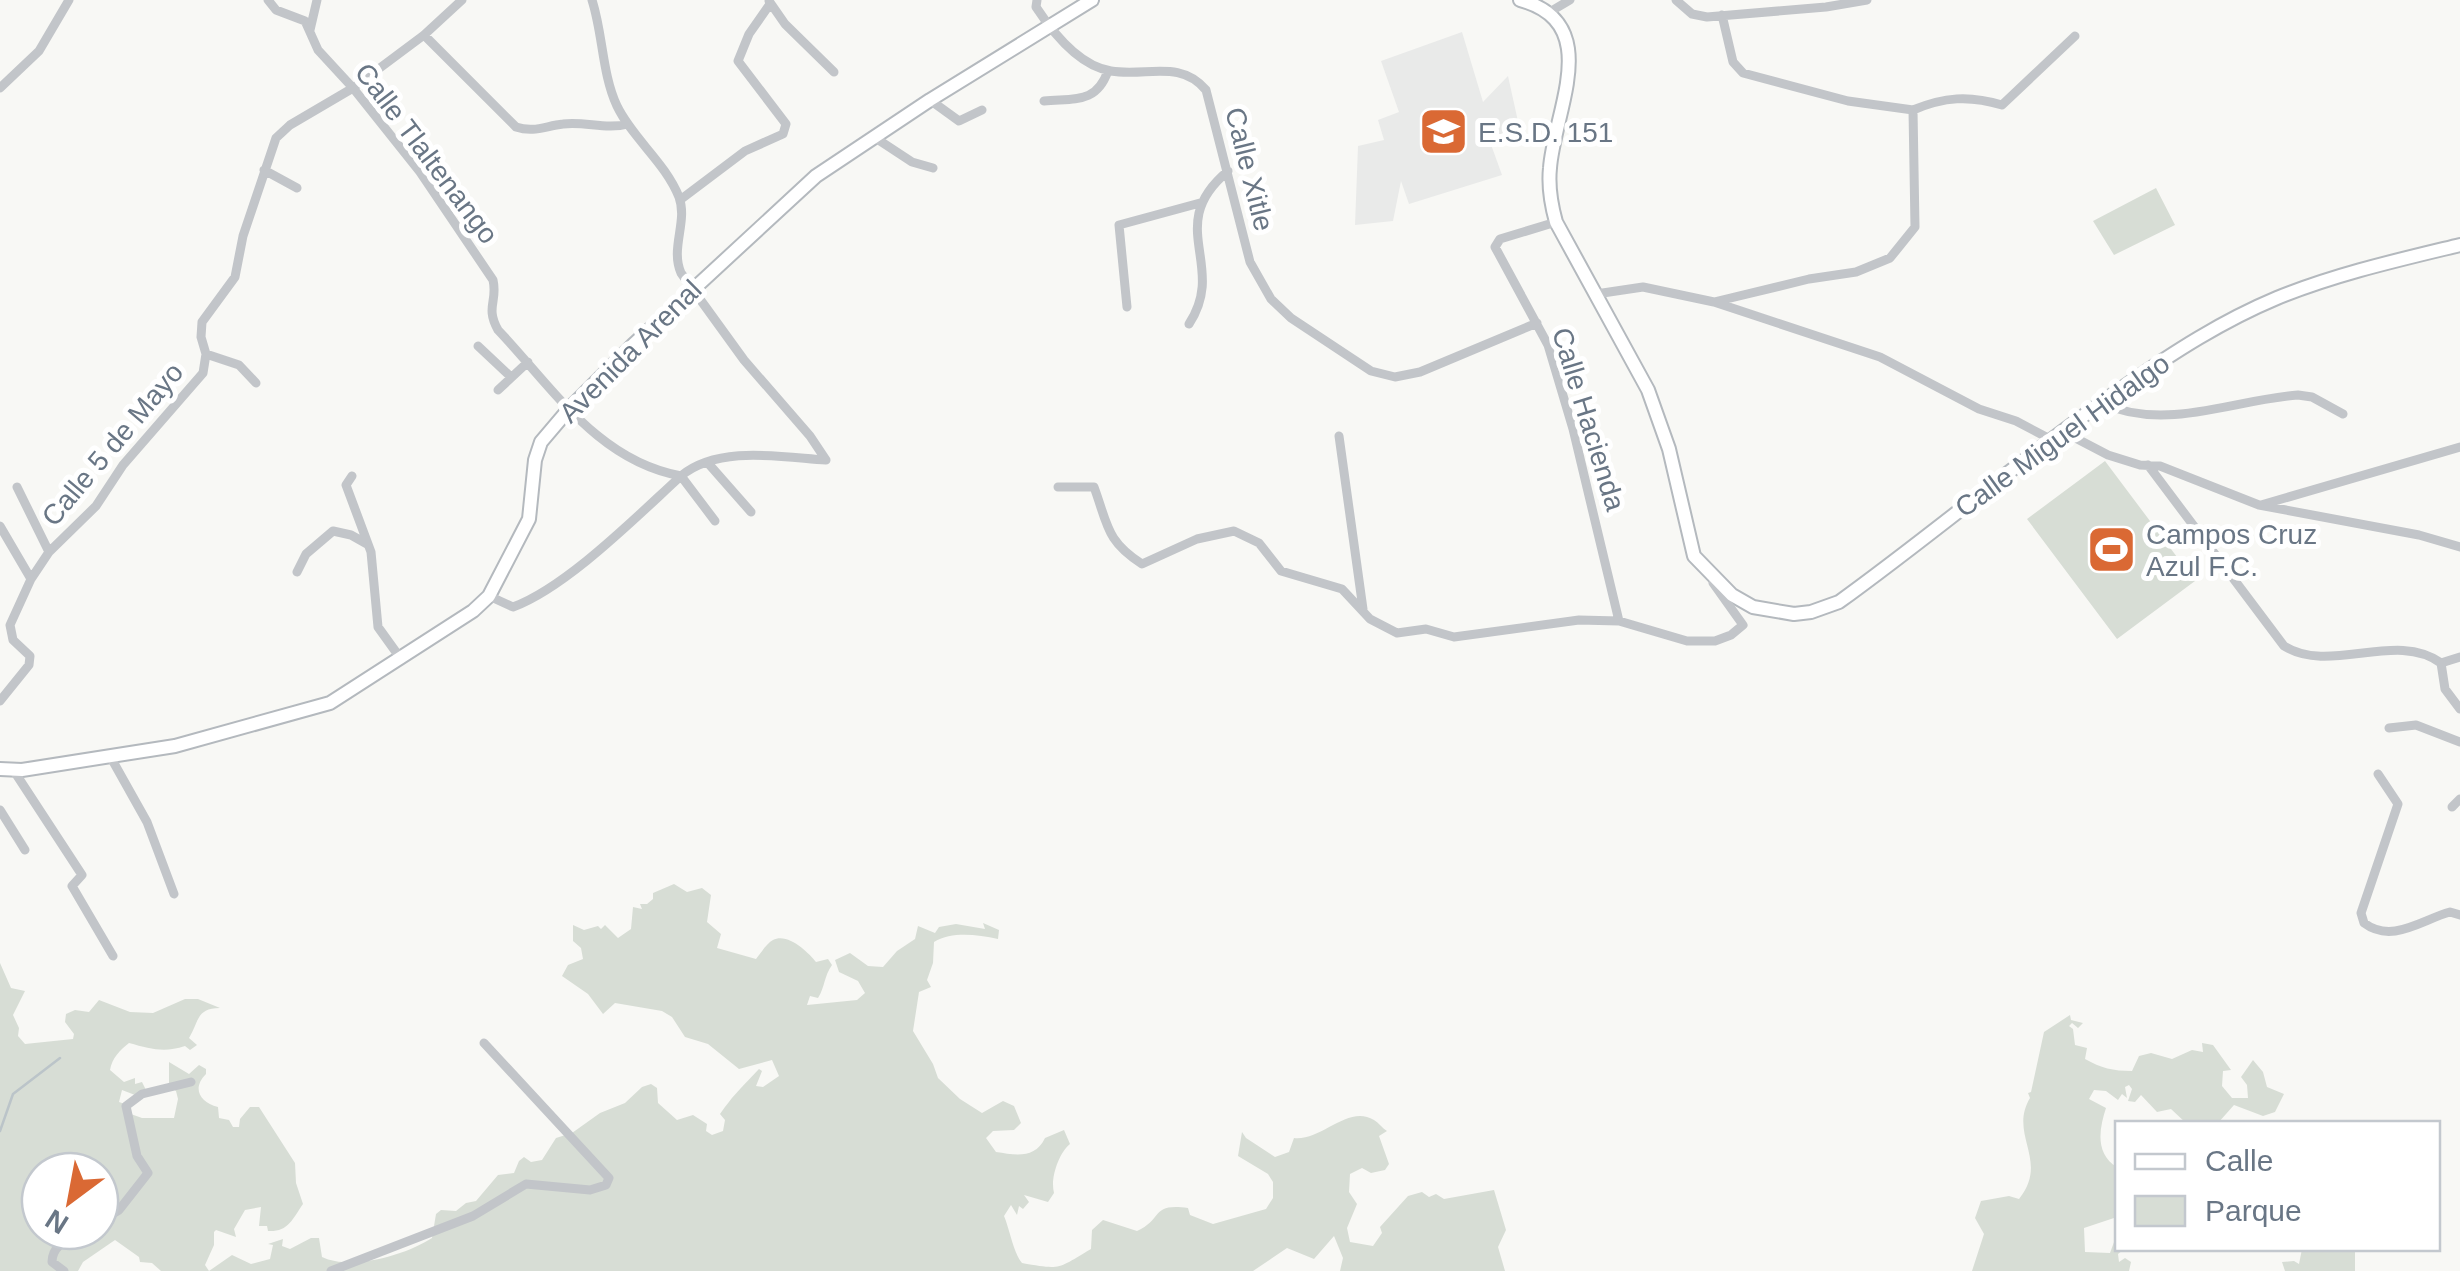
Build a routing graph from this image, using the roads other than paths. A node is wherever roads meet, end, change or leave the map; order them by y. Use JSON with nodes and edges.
{"nodes":[{"id":1,"x":69,"y":0,"type":"edge"},
{"id":2,"x":268,"y":0,"type":"edge"},
{"id":3,"x":317,"y":0,"type":"edge"},
{"id":4,"x":462,"y":0,"type":"edge"},
{"id":5,"x":592,"y":0,"type":"edge"},
{"id":6,"x":1037,"y":0,"type":"edge"},
{"id":7,"x":1092,"y":0,"type":"edge"},
{"id":8,"x":1520,"y":0,"type":"edge"},
{"id":9,"x":1570,"y":0,"type":"edge"},
{"id":10,"x":1676,"y":0,"type":"edge"},
{"id":11,"x":1868,"y":0,"type":"edge"},
{"id":12,"x":769,"y":2,"type":"edge"},
{"id":13,"x":1548,"y":13,"type":"junction"},
{"id":14,"x":1722,"y":15,"type":"junction"},
{"id":15,"x":1048,"y":26,"type":"junction"},
{"id":16,"x":310,"y":30,"type":"junction"},
{"id":17,"x":424,"y":35,"type":"junction"},
{"id":18,"x":2075,"y":36,"type":"dead end"},
{"id":19,"x":1108,"y":71,"type":"junction"},
{"id":20,"x":834,"y":72,"type":"dead end"},
{"id":21,"x":0,"y":88,"type":"edge"},
{"id":22,"x":353,"y":88,"type":"junction"},
{"id":23,"x":930,"y":100,"type":"junction"},
{"id":24,"x":1044,"y":102,"type":"dead end"},
{"id":25,"x":982,"y":110,"type":"dead end"},
{"id":26,"x":1913,"y":110,"type":"junction"},
{"id":27,"x":628,"y":124,"type":"junction"},
{"id":28,"x":874,"y":136,"type":"junction"},
{"id":29,"x":934,"y":168,"type":"dead end"},
{"id":30,"x":264,"y":170,"type":"junction"},
{"id":31,"x":1228,"y":171,"type":"junction"},
{"id":32,"x":297,"y":188,"type":"dead end"},
{"id":33,"x":680,"y":200,"type":"junction"},
{"id":34,"x":1200,"y":203,"type":"junction"},
{"id":35,"x":1556,"y":222,"type":"junction"},
{"id":36,"x":2460,"y":245,"type":"edge"},
{"id":37,"x":692,"y":287,"type":"junction"},
{"id":38,"x":1596,"y":294,"type":"junction"},
{"id":39,"x":1714,"y":302,"type":"junction"},
{"id":40,"x":1127,"y":307,"type":"dead end"},
{"id":41,"x":1537,"y":322,"type":"junction"},
{"id":42,"x":1189,"y":324,"type":"dead end"},
{"id":43,"x":478,"y":346,"type":"dead end"},
{"id":44,"x":206,"y":354,"type":"junction"},
{"id":45,"x":528,"y":362,"type":"junction"},
{"id":46,"x":511,"y":377,"type":"junction"},
{"id":47,"x":256,"y":383,"type":"dead end"},
{"id":48,"x":498,"y":390,"type":"dead end"},
{"id":49,"x":2101,"y":403,"type":"junction"},
{"id":50,"x":569,"y":409,"type":"junction"},
{"id":51,"x":2343,"y":414,"type":"dead end"},
{"id":52,"x":2055,"y":434,"type":"junction"},
{"id":53,"x":1339,"y":436,"type":"dead end"},
{"id":54,"x":2460,"y":446,"type":"edge"},
{"id":55,"x":707,"y":462,"type":"junction"},
{"id":56,"x":2148,"y":465,"type":"junction"},
{"id":57,"x":352,"y":476,"type":"dead end"},
{"id":58,"x":681,"y":476,"type":"junction"},
{"id":59,"x":18,"y":487,"type":"dead end"},
{"id":60,"x":1058,"y":487,"type":"dead end"},
{"id":61,"x":2260,"y":505,"type":"junction"},
{"id":62,"x":751,"y":512,"type":"dead end"},
{"id":63,"x":714,"y":521,"type":"dead end"},
{"id":64,"x":0,"y":526,"type":"edge"},
{"id":65,"x":369,"y":546,"type":"junction"},
{"id":66,"x":2460,"y":547,"type":"edge"},
{"id":67,"x":48,"y":552,"type":"junction"},
{"id":68,"x":1694,"y":556,"type":"junction"},
{"id":69,"x":297,"y":572,"type":"dead end"},
{"id":70,"x":31,"y":579,"type":"junction"},
{"id":71,"x":489,"y":596,"type":"junction"},
{"id":72,"x":1364,"y":612,"type":"junction"},
{"id":73,"x":1620,"y":621,"type":"junction"},
{"id":74,"x":2460,"y":658,"type":"edge"},
{"id":75,"x":401,"y":659,"type":"junction"},
{"id":76,"x":2442,"y":664,"type":"junction"},
{"id":77,"x":0,"y":700,"type":"edge"},
{"id":78,"x":2460,"y":709,"type":"edge"},
{"id":79,"x":2390,"y":728,"type":"dead end"},
{"id":80,"x":2460,"y":742,"type":"edge"},
{"id":81,"x":110,"y":756,"type":"junction"},
{"id":82,"x":7,"y":770,"type":"edge"},
{"id":83,"x":2378,"y":774,"type":"dead end"},
{"id":84,"x":2460,"y":799,"type":"edge"},
{"id":85,"x":2452,"y":807,"type":"dead end"},
{"id":86,"x":0,"y":810,"type":"edge"},
{"id":87,"x":25,"y":850,"type":"dead end"},
{"id":88,"x":174,"y":894,"type":"dead end"},
{"id":89,"x":2460,"y":915,"type":"edge"},
{"id":90,"x":113,"y":956,"type":"dead end"},
{"id":91,"x":484,"y":1043,"type":"dead end"},
{"id":92,"x":191,"y":1082,"type":"dead end"},
{"id":93,"x":120,"y":1209,"type":"edge"},
{"id":94,"x":54,"y":1251,"type":"edge"},
{"id":95,"x":64,"y":1271,"type":"edge"},
{"id":96,"x":331,"y":1271,"type":"edge"}],
"edges":[{"from":1,"to":21,"type":"street"},
{"from":2,"to":16,"type":"street","name":"Calle Tlaltenango"},
{"from":3,"to":16,"type":"street"},
{"from":4,"to":17,"type":"street","name":"Calle 5 de Mayo"},
{"from":5,"to":27,"type":"street"},
{"from":6,"to":15,"type":"street"},
{"from":7,"to":15,"type":"main road","name":"Avenida Arenal"},
{"from":8,"to":13,"type":"main road"},
{"from":9,"to":13,"type":"street"},
{"from":10,"to":14,"type":"street"},
{"from":11,"to":14,"type":"street"},
{"from":12,"to":20,"type":"street"},
{"from":12,"to":33,"type":"street"},
{"from":13,"to":35,"type":"main road"},
{"from":14,"to":26,"type":"street"},
{"from":15,"to":19,"type":"street"},
{"from":15,"to":23,"type":"main road","name":"Avenida Arenal"},
{"from":16,"to":22,"type":"street","name":"Calle Tlaltenango"},
{"from":17,"to":22,"type":"street","name":"Calle 5 de Mayo"},
{"from":17,"to":27,"type":"street"},
{"from":18,"to":26,"type":"street"},
{"from":19,"to":24,"type":"street"},
{"from":19,"to":31,"type":"street","name":"Calle Xitle"},
{"from":22,"to":30,"type":"street","name":"Calle 5 de Mayo"},
{"from":22,"to":45,"type":"street","name":"Calle Tlaltenango"},
{"from":23,"to":25,"type":"street"},
{"from":23,"to":28,"type":"main road","name":"Avenida Arenal"},
{"from":26,"to":39,"type":"street"},
{"from":27,"to":33,"type":"street"},
{"from":28,"to":29,"type":"street"},
{"from":28,"to":37,"type":"main road","name":"Avenida Arenal"},
{"from":30,"to":32,"type":"street"},
{"from":30,"to":44,"type":"street","name":"Calle 5 de Mayo"},
{"from":31,"to":34,"type":"street"},
{"from":31,"to":41,"type":"street","name":"Calle Xitle"},
{"from":33,"to":37,"type":"street"},
{"from":34,"to":40,"type":"street"},
{"from":34,"to":42,"type":"street"},
{"from":35,"to":38,"type":"main road"},
{"from":35,"to":41,"type":"street","name":"Calle Hacienda"},
{"from":36,"to":49,"type":"main road","name":"Calle Miguel Hidalgo"},
{"from":37,"to":50,"type":"main road","name":"Avenida Arenal"},
{"from":37,"to":55,"type":"street"},
{"from":38,"to":39,"type":"street"},
{"from":38,"to":68,"type":"main road"},
{"from":39,"to":52,"type":"street"},
{"from":41,"to":73,"type":"street","name":"Calle Hacienda"},
{"from":43,"to":46,"type":"street"},
{"from":44,"to":47,"type":"street"},
{"from":44,"to":67,"type":"street","name":"Calle 5 de Mayo"},
{"from":45,"to":46,"type":"street"},
{"from":45,"to":50,"type":"street","name":"Calle Tlaltenango"},
{"from":46,"to":48,"type":"street"},
{"from":49,"to":51,"type":"street"},
{"from":49,"to":52,"type":"main road","name":"Calle Miguel Hidalgo"},
{"from":50,"to":58,"type":"street","name":"Calle Tlaltenango"},
{"from":50,"to":71,"type":"main road","name":"Avenida Arenal"},
{"from":52,"to":56,"type":"street"},
{"from":52,"to":68,"type":"main road","name":"Calle Miguel Hidalgo"},
{"from":53,"to":72,"type":"street"},
{"from":54,"to":61,"type":"street"},
{"from":55,"to":58,"type":"street"},
{"from":55,"to":62,"type":"street"},
{"from":56,"to":61,"type":"street"},
{"from":56,"to":76,"type":"street"},
{"from":57,"to":65,"type":"street"},
{"from":58,"to":63,"type":"street"},
{"from":58,"to":71,"type":"street"},
{"from":59,"to":67,"type":"street"},
{"from":60,"to":72,"type":"street"},
{"from":61,"to":66,"type":"street"},
{"from":64,"to":70,"type":"street"},
{"from":65,"to":69,"type":"street"},
{"from":65,"to":75,"type":"street"},
{"from":67,"to":70,"type":"street","name":"Calle 5 de Mayo"},
{"from":68,"to":73,"type":"street"},
{"from":70,"to":77,"type":"street","name":"Calle 5 de Mayo"},
{"from":71,"to":75,"type":"main road","name":"Avenida Arenal"},
{"from":72,"to":73,"type":"street"},
{"from":74,"to":76,"type":"street"},
{"from":75,"to":81,"type":"main road","name":"Avenida Arenal"},
{"from":76,"to":78,"type":"street"},
{"from":79,"to":80,"type":"street"},
{"from":81,"to":82,"type":"main road","name":"Avenida Arenal"},
{"from":81,"to":88,"type":"street"},
{"from":82,"to":90,"type":"street"},
{"from":83,"to":89,"type":"street"},
{"from":84,"to":85,"type":"street"},
{"from":86,"to":87,"type":"street"},
{"from":91,"to":96,"type":"street"},
{"from":92,"to":93,"type":"street"},
{"from":94,"to":95,"type":"street"}]}
